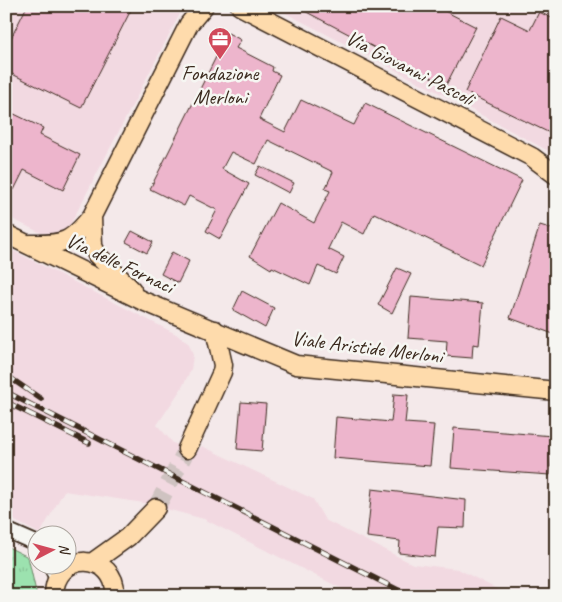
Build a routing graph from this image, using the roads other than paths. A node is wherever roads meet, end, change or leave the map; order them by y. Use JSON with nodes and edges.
{"nodes":[{"id":1,"x":204,"y":6,"type":"edge"},
{"id":2,"x":240,"y":6,"type":"edge"},
{"id":3,"x":556,"y":175,"type":"edge"},
{"id":4,"x":92,"y":216,"type":"junction"},
{"id":5,"x":6,"y":234,"type":"edge"},
{"id":6,"x":24,"y":244,"type":"junction"},
{"id":7,"x":143,"y":301,"type":"junction"},
{"id":8,"x":216,"y":330,"type":"junction"},
{"id":9,"x":556,"y":391,"type":"edge"},
{"id":10,"x":187,"y":449,"type":"tunnel mouth"},
{"id":11,"x":156,"y":508,"type":"tunnel mouth"},
{"id":12,"x":12,"y":533,"type":"edge"},
{"id":13,"x":28,"y":540,"type":"edge"},
{"id":14,"x":28,"y":545,"type":"edge"},
{"id":15,"x":80,"y":560,"type":"edge"},
{"id":16,"x":53,"y":574,"type":"edge"},
{"id":17,"x":54,"y":596,"type":"edge"},
{"id":18,"x":115,"y":596,"type":"edge"}],
"edges":[{"from":1,"to":4,"type":"main road"},
{"from":2,"to":3,"type":"main road","name":"Via Giovanni Pascoli"},
{"from":4,"to":6,"type":"main road"},
{"from":4,"to":7,"type":"main road"},
{"from":5,"to":6,"type":"main road","name":"Via delle Fornaci"},
{"from":6,"to":7,"type":"main road","name":"Via delle Fornaci"},
{"from":7,"to":8,"type":"main road","name":"Via delle Fornaci"},
{"from":8,"to":9,"type":"main road","name":"Viale Aristide Merloni"},
{"from":8,"to":10,"type":"main road"},
{"from":11,"to":15,"type":"main road"},
{"from":12,"to":13,"type":"street"},
{"from":12,"to":14,"type":"street"},
{"from":15,"to":18,"type":"main road"},
{"from":16,"to":17,"type":"main road"}]}
